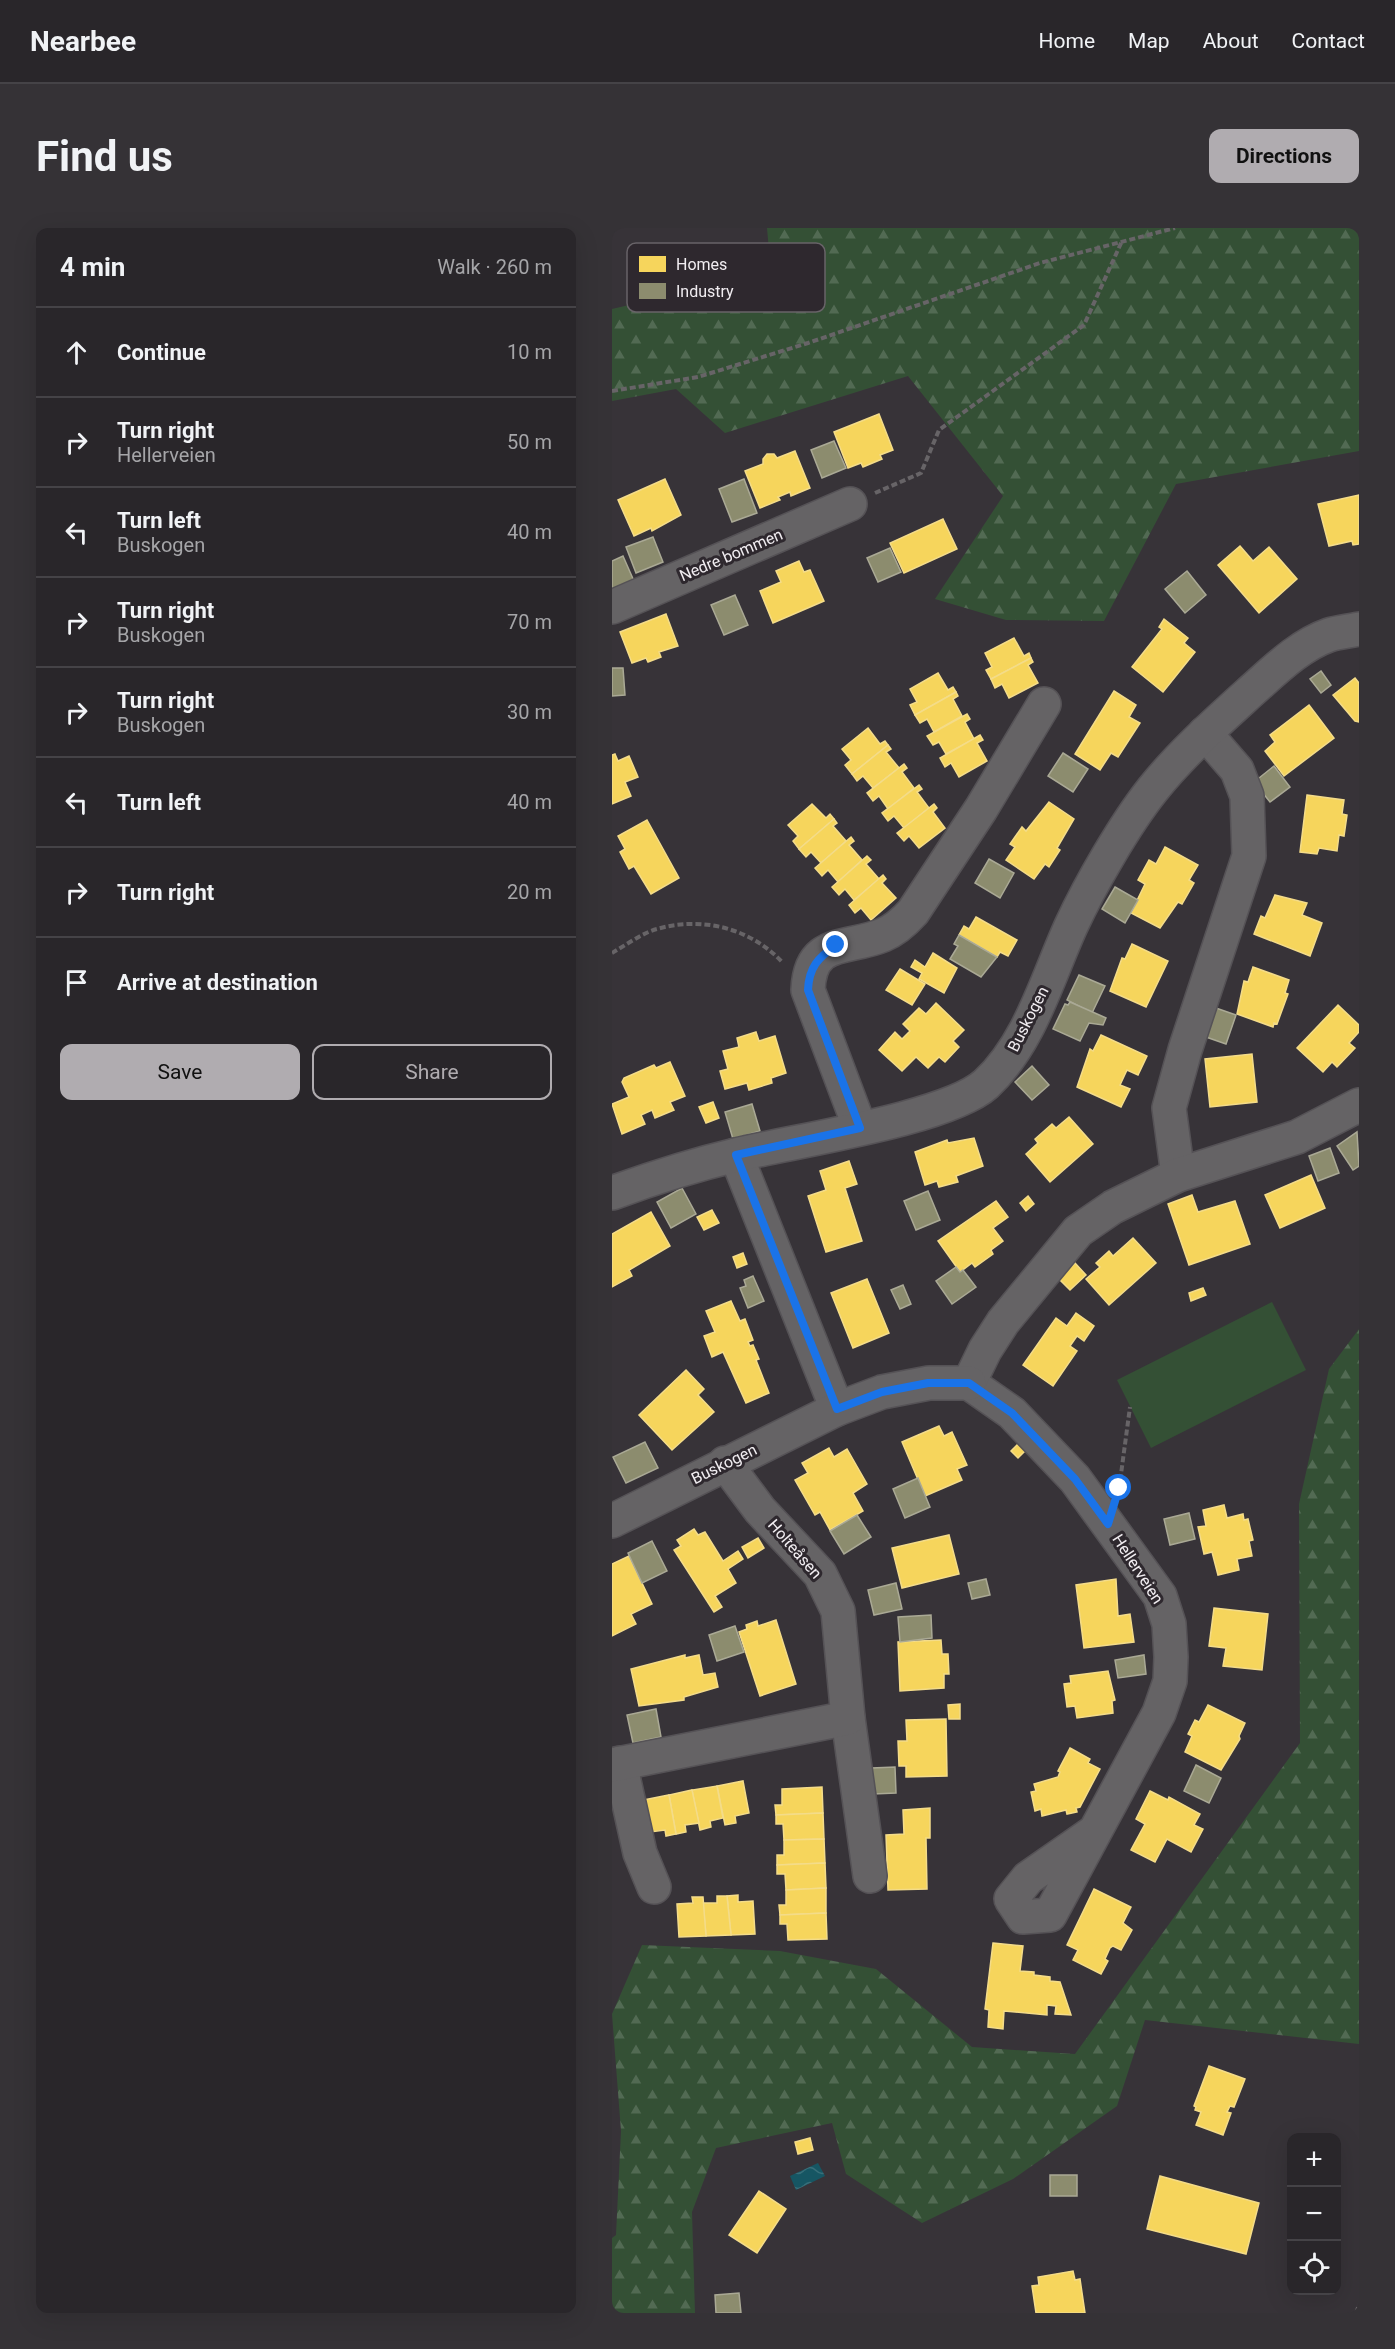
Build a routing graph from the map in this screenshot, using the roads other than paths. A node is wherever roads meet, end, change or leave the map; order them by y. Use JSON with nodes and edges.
{"nodes":[{"id":1,"x":850,"y":504,"type":"road end"},
{"id":2,"x":612,"y":607,"type":"edge"},
{"id":3,"x":1359,"y":629,"type":"edge"},
{"id":4,"x":1044,"y":704,"type":"dead end"},
{"id":5,"x":1205,"y":733,"type":"junction"},
{"id":6,"x":1359,"y":1105,"type":"edge"},
{"id":7,"x":860,"y":1128,"type":"junction"},
{"id":8,"x":736,"y":1155,"type":"junction"},
{"id":9,"x":1178,"y":1175,"type":"junction"},
{"id":10,"x":612,"y":1193,"type":"edge"},
{"id":11,"x":969,"y":1383,"type":"junction"},
{"id":12,"x":837,"y":1409,"type":"junction"},
{"id":13,"x":725,"y":1463,"type":"junction"},
{"id":14,"x":612,"y":1521,"type":"edge"},
{"id":15,"x":848,"y":1718,"type":"junction"},
{"id":16,"x":616,"y":1764,"type":"edge"},
{"id":17,"x":1094,"y":1832,"type":"dead end"},
{"id":18,"x":870,"y":1876,"type":"dead end"},
{"id":19,"x":654,"y":1887,"type":"dead end"}],
"edges":[{"from":1,"to":2,"type":"street","name":"Nedre bommen"},
{"from":3,"to":5,"type":"street","name":"Buskogen"},
{"from":4,"to":7,"type":"street"},
{"from":5,"to":7,"type":"street","name":"Buskogen"},
{"from":5,"to":9,"type":"street"},
{"from":6,"to":9,"type":"street"},
{"from":7,"to":8,"type":"street","name":"Buskogen"},
{"from":8,"to":10,"type":"street","name":"Buskogen"},
{"from":8,"to":12,"type":"street"},
{"from":9,"to":11,"type":"street"},
{"from":11,"to":12,"type":"street","name":"Buskogen"},
{"from":11,"to":17,"type":"street","name":"Hellerveien"},
{"from":12,"to":13,"type":"street","name":"Buskogen"},
{"from":13,"to":14,"type":"street","name":"Buskogen"},
{"from":13,"to":15,"type":"street","name":"Holteåsen"},
{"from":15,"to":16,"type":"street"},
{"from":15,"to":18,"type":"street","name":"Holteåsen"},
{"from":16,"to":19,"type":"street"}]}
